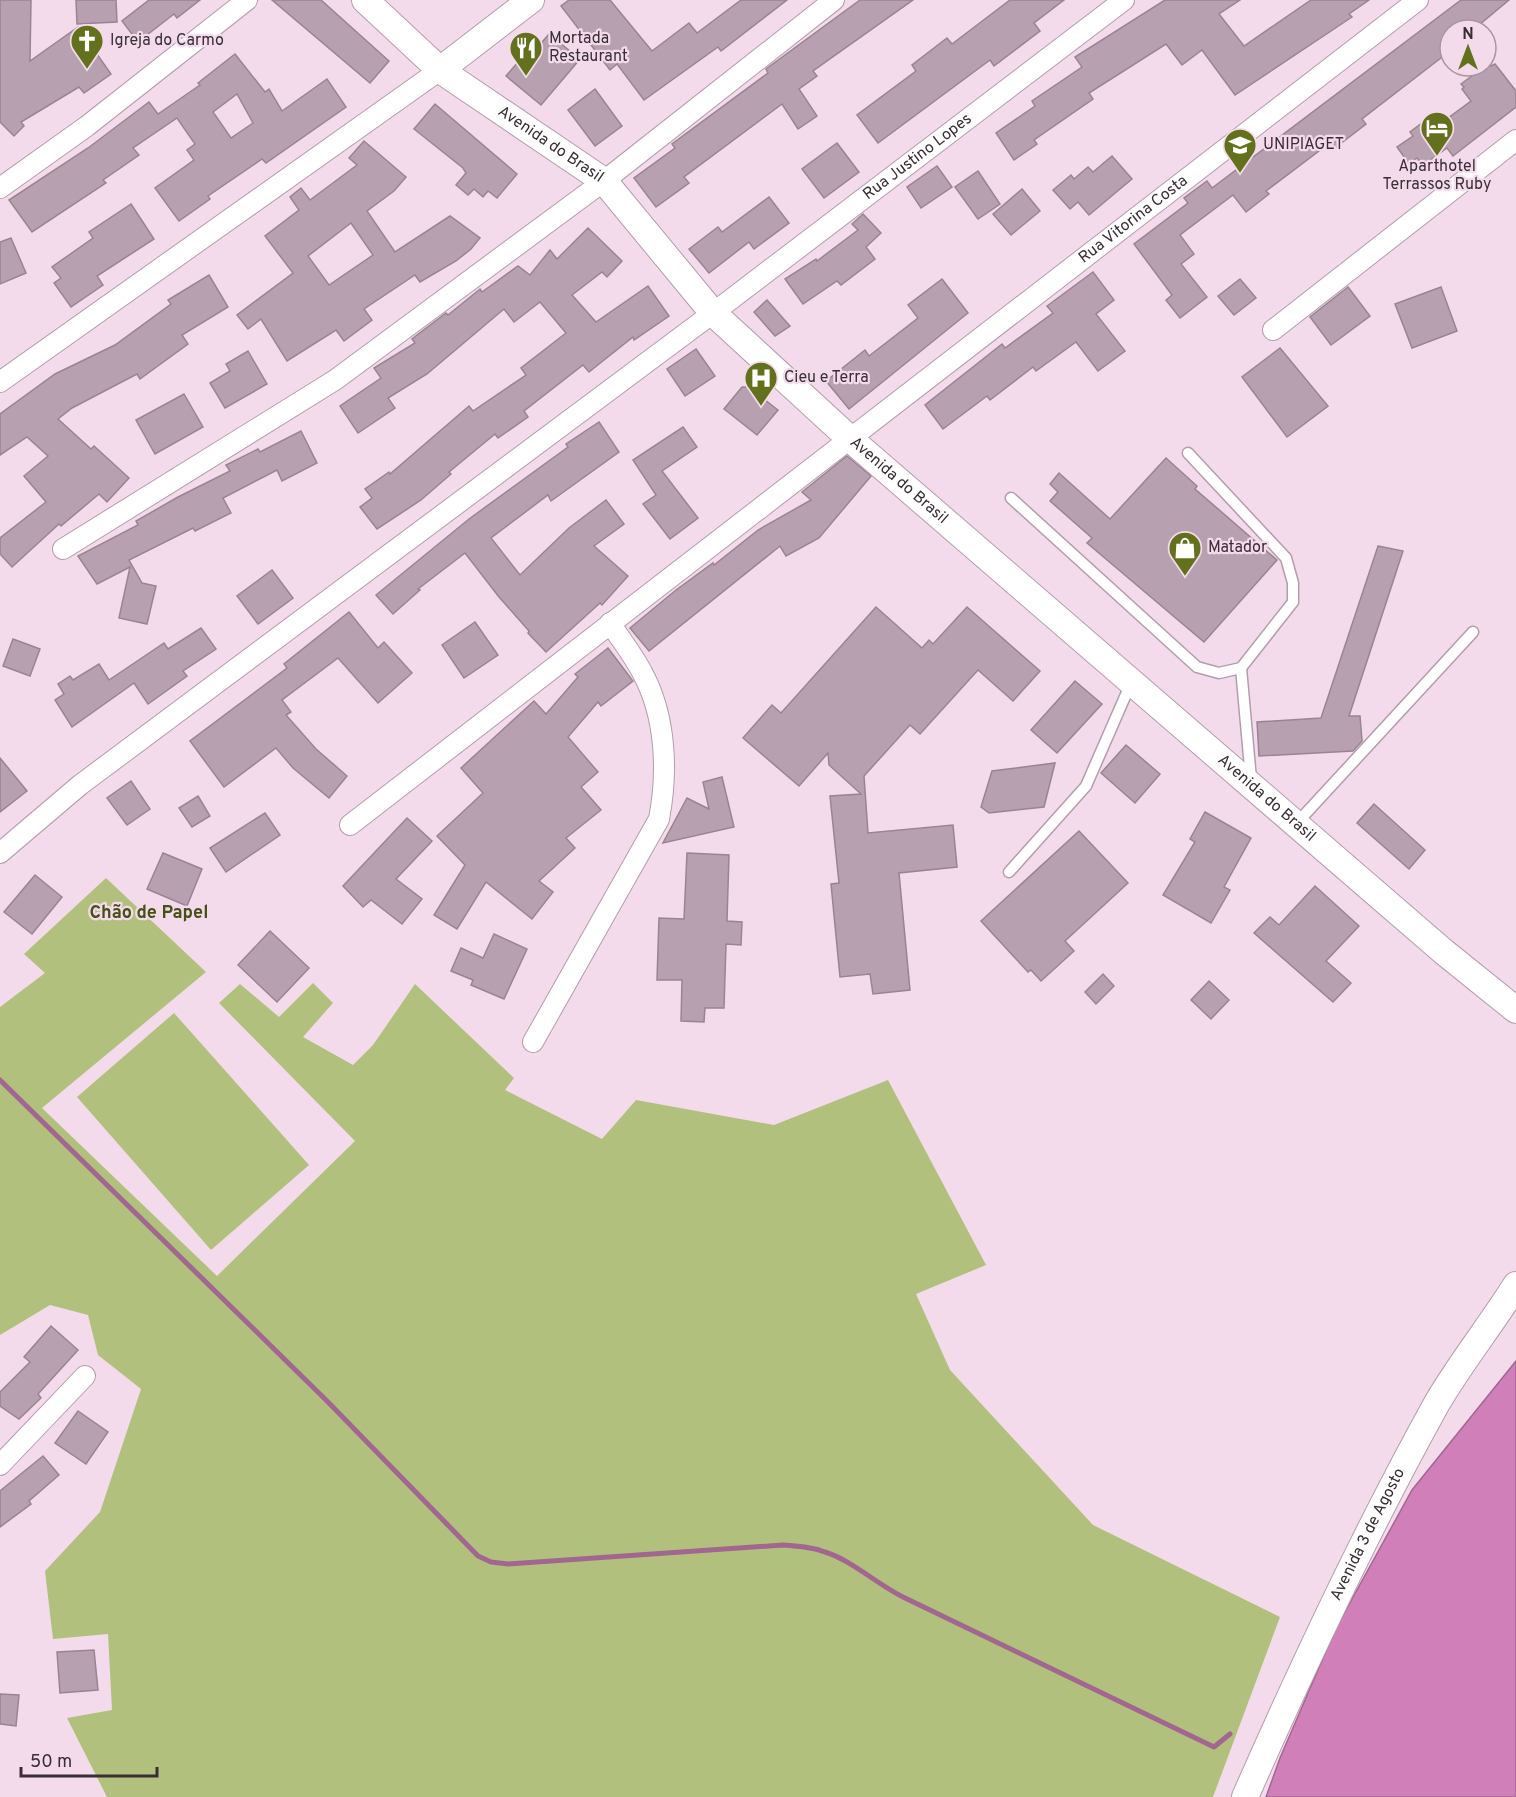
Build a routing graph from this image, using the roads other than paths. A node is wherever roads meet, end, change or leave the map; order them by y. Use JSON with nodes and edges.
{"nodes":[{"id":1,"x":247,"y":0,"type":"edge"},
{"id":2,"x":365,"y":0,"type":"edge"},
{"id":3,"x":531,"y":0,"type":"edge"},
{"id":4,"x":834,"y":0,"type":"edge"},
{"id":5,"x":1124,"y":0,"type":"edge"},
{"id":6,"x":1418,"y":0,"type":"edge"},
{"id":7,"x":440,"y":70,"type":"junction"},
{"id":8,"x":1516,"y":140,"type":"edge"},
{"id":9,"x":604,"y":181,"type":"junction"},
{"id":10,"x":0,"y":188,"type":"edge"},
{"id":11,"x":713,"y":313,"type":"junction"},
{"id":12,"x":1273,"y":330,"type":"dead end"},
{"id":13,"x":0,"y":382,"type":"edge"},
{"id":14,"x":849,"y":438,"type":"junction"},
{"id":15,"x":1188,"y":453,"type":"dead end"},
{"id":16,"x":1011,"y":498,"type":"dead end"},
{"id":17,"x":63,"y":549,"type":"dead end"},
{"id":18,"x":610,"y":623,"type":"junction"},
{"id":19,"x":1473,"y":632,"type":"dead end"},
{"id":20,"x":1241,"y":668,"type":"junction"},
{"id":21,"x":1131,"y":682,"type":"junction"},
{"id":22,"x":1251,"y":785,"type":"junction"},
{"id":23,"x":1296,"y":824,"type":"junction"},
{"id":24,"x":350,"y":825,"type":"dead end"},
{"id":25,"x":0,"y":853,"type":"edge"},
{"id":26,"x":1009,"y":872,"type":"dead end"},
{"id":27,"x":1516,"y":1010,"type":"edge"},
{"id":28,"x":533,"y":1042,"type":"dead end"},
{"id":29,"x":1516,"y":1285,"type":"edge"},
{"id":30,"x":85,"y":1376,"type":"dead end"},
{"id":31,"x":0,"y":1465,"type":"edge"},
{"id":32,"x":1245,"y":1797,"type":"edge"}],
"edges":[{"from":1,"to":10,"type":"street"},
{"from":2,"to":7,"type":"street","name":"Avenida do Brasil"},
{"from":3,"to":7,"type":"street"},
{"from":4,"to":9,"type":"street"},
{"from":5,"to":11,"type":"street","name":"Rua Justino Lopes"},
{"from":6,"to":14,"type":"street","name":"Rua Vitorina Costa"},
{"from":7,"to":9,"type":"street","name":"Avenida do Brasil"},
{"from":7,"to":13,"type":"street"},
{"from":8,"to":12,"type":"street"},
{"from":9,"to":11,"type":"street","name":"Avenida do Brasil"},
{"from":9,"to":17,"type":"street"},
{"from":11,"to":14,"type":"street","name":"Avenida do Brasil"},
{"from":11,"to":25,"type":"street","name":"Rua Justino Lopes"},
{"from":14,"to":18,"type":"street","name":"Rua Vitorina Costa"},
{"from":14,"to":21,"type":"street","name":"Avenida do Brasil"},
{"from":15,"to":20,"type":"lane"},
{"from":16,"to":20,"type":"lane"},
{"from":18,"to":24,"type":"street","name":"Rua Vitorina Costa"},
{"from":18,"to":28,"type":"street"},
{"from":19,"to":23,"type":"lane"},
{"from":20,"to":22,"type":"lane"},
{"from":21,"to":22,"type":"street","name":"Avenida do Brasil"},
{"from":21,"to":26,"type":"lane"},
{"from":22,"to":23,"type":"street","name":"Avenida do Brasil"},
{"from":23,"to":27,"type":"street","name":"Avenida do Brasil"},
{"from":29,"to":32,"type":"street","name":"Avenida 3 de Agosto"},
{"from":30,"to":31,"type":"street"}]}
